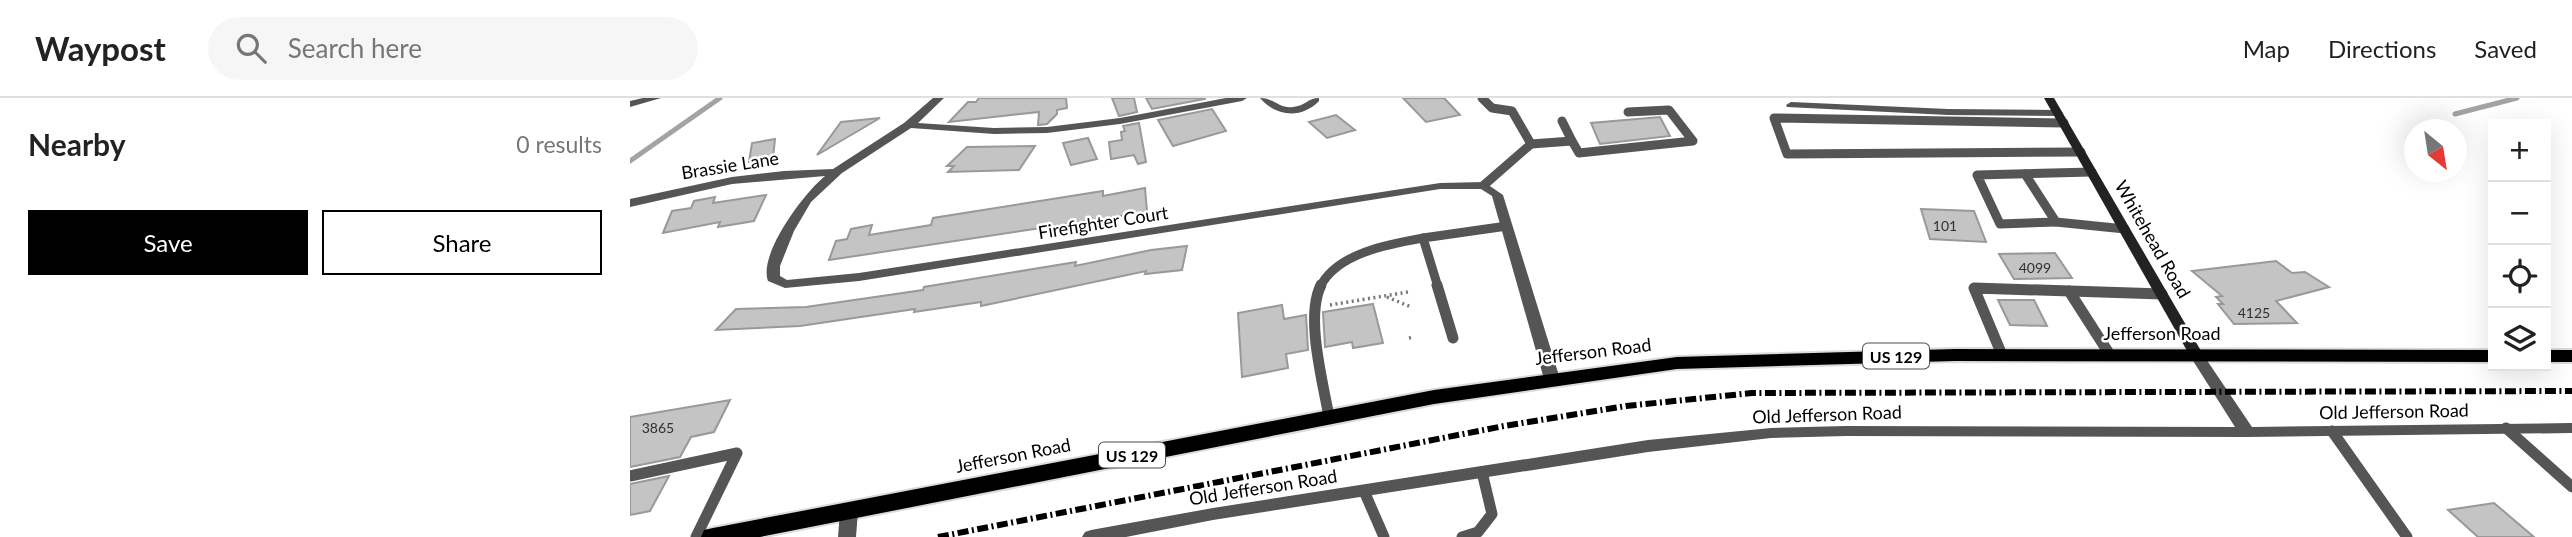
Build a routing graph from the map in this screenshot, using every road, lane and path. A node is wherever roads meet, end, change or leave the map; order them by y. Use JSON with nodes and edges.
{"nodes":[{"id":1,"x":656,"y":98,"type":"edge"},
{"id":2,"x":939,"y":98,"type":"edge"},
{"id":3,"x":1242,"y":98,"type":"edge"},
{"id":4,"x":1265,"y":98,"type":"edge"},
{"id":5,"x":1314,"y":98,"type":"edge"},
{"id":6,"x":1482,"y":98,"type":"edge"},
{"id":7,"x":2049,"y":98,"type":"edge"},
{"id":8,"x":630,"y":104,"type":"edge"},
{"id":9,"x":1791,"y":105,"type":"dead end"},
{"id":10,"x":1628,"y":112,"type":"dead end"},
{"id":11,"x":2061,"y":118,"type":"junction"},
{"id":12,"x":1562,"y":121,"type":"dead end"},
{"id":13,"x":908,"y":125,"type":"junction"},
{"id":14,"x":1572,"y":141,"type":"junction"},
{"id":15,"x":1531,"y":144,"type":"junction"},
{"id":16,"x":2081,"y":152,"type":"junction"},
{"id":17,"x":837,"y":172,"type":"junction"},
{"id":18,"x":2092,"y":172,"type":"junction"},
{"id":19,"x":2025,"y":174,"type":"junction"},
{"id":20,"x":1484,"y":185,"type":"junction"},
{"id":21,"x":630,"y":203,"type":"edge"},
{"id":22,"x":2056,"y":222,"type":"junction"},
{"id":23,"x":1507,"y":226,"type":"junction"},
{"id":24,"x":2125,"y":229,"type":"junction"},
{"id":25,"x":1423,"y":238,"type":"junction"},
{"id":26,"x":2069,"y":291,"type":"junction"},
{"id":27,"x":1408,"y":292,"type":"dead end"},
{"id":28,"x":2162,"y":295,"type":"junction"},
{"id":29,"x":1385,"y":296,"type":"junction"},
{"id":30,"x":1411,"y":307,"type":"dead end"},
{"id":31,"x":1316,"y":308,"type":"junction"},
{"id":32,"x":1453,"y":338,"type":"dead end"},
{"id":33,"x":2002,"y":355,"type":"junction"},
{"id":34,"x":2109,"y":355,"type":"junction"},
{"id":35,"x":2197,"y":356,"type":"junction"},
{"id":36,"x":2488,"y":356,"type":"edge"},
{"id":37,"x":2551,"y":356,"type":"edge"},
{"id":38,"x":2572,"y":356,"type":"edge"},
{"id":39,"x":1552,"y":379,"type":"junction"},
{"id":40,"x":1329,"y":417,"type":"junction"},
{"id":41,"x":2506,"y":428,"type":"junction"},
{"id":42,"x":2572,"y":428,"type":"edge"},
{"id":43,"x":2332,"y":431,"type":"junction"},
{"id":44,"x":2248,"y":432,"type":"junction"},
{"id":45,"x":1482,"y":472,"type":"junction"},
{"id":46,"x":630,"y":475,"type":"edge"},
{"id":47,"x":2572,"y":487,"type":"edge"},
{"id":48,"x":1364,"y":491,"type":"junction"},
{"id":49,"x":849,"y":511,"type":"junction"},
{"id":50,"x":1138,"y":532,"type":"edge"},
{"id":51,"x":695,"y":537,"type":"edge"},
{"id":52,"x":713,"y":537,"type":"edge"},
{"id":53,"x":847,"y":537,"type":"edge"},
{"id":54,"x":1091,"y":537,"type":"edge"},
{"id":55,"x":1384,"y":537,"type":"edge"},
{"id":56,"x":1462,"y":537,"type":"edge"},
{"id":57,"x":2407,"y":537,"type":"edge"}],
"edges":[{"from":1,"to":8,"type":"street"},
{"from":2,"to":13,"type":"street","name":"Firefighter Court"},
{"from":3,"to":13,"type":"street"},
{"from":4,"to":5,"type":"street"},
{"from":6,"to":15,"type":"lane"},
{"from":7,"to":11,"type":"main road","name":"Whitehead Road"},
{"from":9,"to":11,"type":"street"},
{"from":10,"to":14,"type":"lane"},
{"from":11,"to":16,"type":"main road","name":"Whitehead Road"},
{"from":11,"to":16,"type":"lane"},
{"from":12,"to":14,"type":"lane"},
{"from":13,"to":17,"type":"street","name":"Firefighter Court"},
{"from":14,"to":15,"type":"lane"},
{"from":15,"to":20,"type":"lane"},
{"from":16,"to":18,"type":"main road","name":"Whitehead Road"},
{"from":17,"to":20,"type":"street","name":"Firefighter Court"},
{"from":17,"to":21,"type":"street","name":"Brassie Lane"},
{"from":18,"to":19,"type":"lane"},
{"from":18,"to":24,"type":"main road","name":"Whitehead Road"},
{"from":19,"to":22,"type":"lane"},
{"from":19,"to":22,"type":"lane"},
{"from":20,"to":23,"type":"street"},
{"from":22,"to":24,"type":"lane"},
{"from":23,"to":25,"type":"lane"},
{"from":23,"to":39,"type":"street"},
{"from":24,"to":28,"type":"main road","name":"Whitehead Road"},
{"from":25,"to":31,"type":"lane"},
{"from":25,"to":32,"type":"lane"},
{"from":26,"to":28,"type":"lane"},
{"from":26,"to":33,"type":"lane"},
{"from":26,"to":34,"type":"lane"},
{"from":27,"to":29,"type":"path"},
{"from":28,"to":35,"type":"main road","name":"Whitehead Road"},
{"from":29,"to":30,"type":"path"},
{"from":29,"to":31,"type":"path"},
{"from":31,"to":40,"type":"lane"},
{"from":33,"to":34,"type":"highway","name":"Jefferson Road","number":"US 129"},
{"from":33,"to":39,"type":"highway","name":"Jefferson Road","number":"US 129"},
{"from":34,"to":35,"type":"highway","name":"Jefferson Road","number":"US 129"},
{"from":35,"to":36,"type":"highway","name":"Jefferson Road","number":"US 129"},
{"from":35,"to":44,"type":"street","name":"Whitehead Road"},
{"from":37,"to":38,"type":"highway"},
{"from":39,"to":40,"type":"highway","name":"Jefferson Road","number":"US 129"},
{"from":40,"to":49,"type":"highway","name":"Jefferson Road","number":"US 129"},
{"from":41,"to":42,"type":"street","name":"Old Jefferson Road"},
{"from":41,"to":43,"type":"street","name":"Old Jefferson Road"},
{"from":41,"to":47,"type":"lane"},
{"from":43,"to":44,"type":"street","name":"Old Jefferson Road"},
{"from":43,"to":57,"type":"lane"},
{"from":44,"to":45,"type":"street","name":"Old Jefferson Road"},
{"from":45,"to":48,"type":"street","name":"Old Jefferson Road"},
{"from":45,"to":56,"type":"lane"},
{"from":46,"to":51,"type":"lane"},
{"from":48,"to":50,"type":"street","name":"Old Jefferson Road"},
{"from":48,"to":55,"type":"lane"},
{"from":49,"to":52,"type":"highway","name":"Jefferson Road","number":"US 129"},
{"from":49,"to":53,"type":"street"},
{"from":50,"to":54,"type":"street","name":"Old Jefferson Road"}]}
